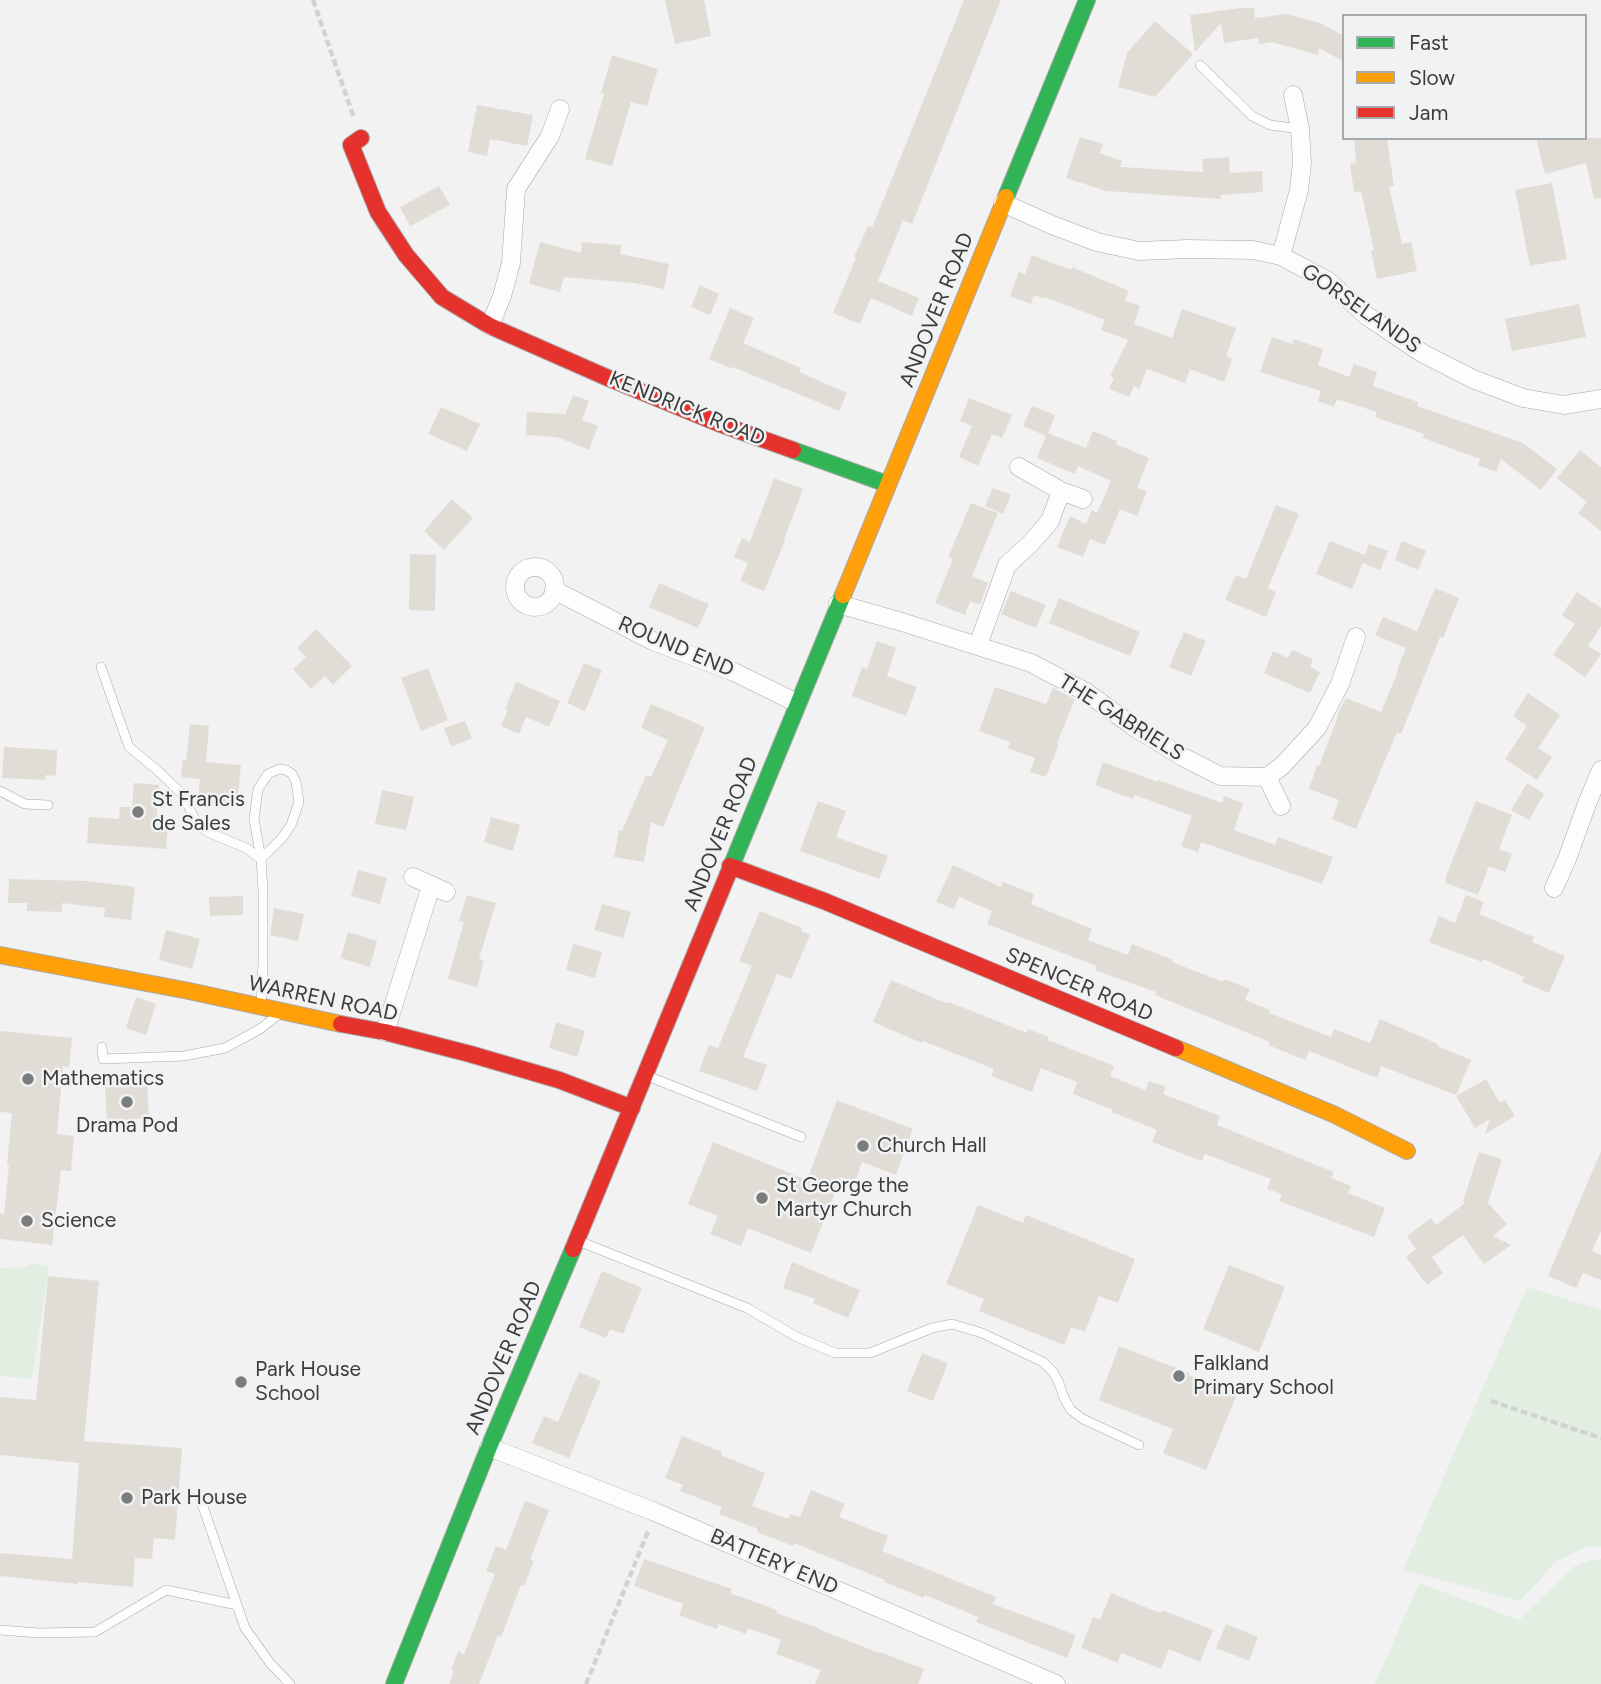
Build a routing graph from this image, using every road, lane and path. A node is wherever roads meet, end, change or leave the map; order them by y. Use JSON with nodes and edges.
{"nodes":[{"id":1,"x":313,"y":0,"type":"edge"},
{"id":2,"x":1087,"y":0,"type":"edge"},
{"id":3,"x":1200,"y":65,"type":"dead end"},
{"id":4,"x":1293,"y":95,"type":"dead end"},
{"id":5,"x":560,"y":108,"type":"dead end"},
{"id":6,"x":1300,"y":129,"type":"junction"},
{"id":7,"x":361,"y":138,"type":"joint"},
{"id":8,"x":1003,"y":203,"type":"junction"},
{"id":9,"x":1281,"y":256,"type":"junction"},
{"id":10,"x":490,"y":326,"type":"junction"},
{"id":11,"x":1601,"y":399,"type":"edge"},
{"id":12,"x":1018,"y":467,"type":"dead end"},
{"id":13,"x":887,"y":484,"type":"junction"},
{"id":14,"x":1061,"y":491,"type":"junction"},
{"id":15,"x":1083,"y":499,"type":"dead end"},
{"id":16,"x":554,"y":590,"type":"dead end"},
{"id":17,"x":838,"y":604,"type":"junction"},
{"id":18,"x":1356,"y":637,"type":"dead end"},
{"id":19,"x":978,"y":645,"type":"junction"},
{"id":20,"x":101,"y":667,"type":"dead end"},
{"id":21,"x":797,"y":703,"type":"junction"},
{"id":22,"x":1601,"y":770,"type":"edge"},
{"id":23,"x":1267,"y":777,"type":"junction"},
{"id":24,"x":0,"y":791,"type":"edge"},
{"id":25,"x":48,"y":805,"type":"dead end"},
{"id":26,"x":1281,"y":806,"type":"dead end"},
{"id":27,"x":261,"y":859,"type":"junction"},
{"id":28,"x":730,"y":866,"type":"junction"},
{"id":29,"x":413,"y":877,"type":"dead end"},
{"id":30,"x":1554,"y":888,"type":"dead end"},
{"id":31,"x":0,"y":955,"type":"edge"},
{"id":32,"x":261,"y":1008,"type":"junction"},
{"id":33,"x":282,"y":1012,"type":"junction"},
{"id":34,"x":384,"y":1032,"type":"junction"},
{"id":35,"x":102,"y":1047,"type":"dead end"},
{"id":36,"x":645,"y":1075,"type":"junction"},
{"id":37,"x":632,"y":1108,"type":"junction"},
{"id":38,"x":801,"y":1137,"type":"dead end"},
{"id":39,"x":1407,"y":1151,"type":"dead end"},
{"id":40,"x":576,"y":1240,"type":"junction"},
{"id":41,"x":1491,"y":1401,"type":"dead end"},
{"id":42,"x":1601,"y":1438,"type":"edge"},
{"id":43,"x":1139,"y":1446,"type":"dead end"},
{"id":44,"x":489,"y":1447,"type":"junction"},
{"id":45,"x":200,"y":1498,"type":"dead end"},
{"id":46,"x":655,"y":1512,"type":"junction"},
{"id":47,"x":237,"y":1605,"type":"junction"},
{"id":48,"x":0,"y":1630,"type":"edge"},
{"id":49,"x":290,"y":1684,"type":"edge"},
{"id":50,"x":394,"y":1684,"type":"edge"},
{"id":51,"x":586,"y":1684,"type":"edge"},
{"id":52,"x":1056,"y":1684,"type":"edge"}],
"edges":[{"from":1,"to":7,"type":"path"},
{"from":2,"to":8,"type":"street","name":"ANDOVER ROAD"},
{"from":3,"to":6,"type":"lane"},
{"from":4,"to":6,"type":"street","name":"GORSELANDS"},
{"from":5,"to":10,"type":"street"},
{"from":6,"to":9,"type":"street","name":"GORSELANDS"},
{"from":7,"to":10,"type":"street","name":"KENDRICK ROAD"},
{"from":8,"to":9,"type":"street","name":"GORSELANDS"},
{"from":8,"to":13,"type":"street","name":"ANDOVER ROAD"},
{"from":9,"to":11,"type":"street","name":"GORSELANDS"},
{"from":10,"to":13,"type":"street","name":"KENDRICK ROAD"},
{"from":12,"to":14,"type":"street"},
{"from":13,"to":17,"type":"street","name":"ANDOVER ROAD"},
{"from":14,"to":15,"type":"street"},
{"from":14,"to":19,"type":"street"},
{"from":16,"to":21,"type":"street","name":"ROUND END"},
{"from":17,"to":19,"type":"street","name":"THE GABRIELS"},
{"from":17,"to":21,"type":"street","name":"ANDOVER ROAD"},
{"from":18,"to":23,"type":"street"},
{"from":19,"to":23,"type":"street","name":"THE GABRIELS"},
{"from":20,"to":27,"type":"lane"},
{"from":21,"to":28,"type":"street","name":"ANDOVER ROAD"},
{"from":22,"to":30,"type":"street"},
{"from":23,"to":26,"type":"street"},
{"from":24,"to":25,"type":"lane"},
{"from":27,"to":27,"type":"lane"},
{"from":27,"to":32,"type":"lane"},
{"from":28,"to":36,"type":"street","name":"ANDOVER ROAD"},
{"from":28,"to":39,"type":"street","name":"SPENCER ROAD"},
{"from":29,"to":34,"type":"street"},
{"from":31,"to":32,"type":"street","name":"WARREN ROAD"},
{"from":32,"to":33,"type":"street","name":"WARREN ROAD"},
{"from":33,"to":34,"type":"street","name":"WARREN ROAD"},
{"from":33,"to":35,"type":"lane"},
{"from":34,"to":37,"type":"street","name":"WARREN ROAD"},
{"from":36,"to":37,"type":"street","name":"ANDOVER ROAD"},
{"from":36,"to":38,"type":"lane"},
{"from":37,"to":40,"type":"street","name":"ANDOVER ROAD"},
{"from":40,"to":43,"type":"lane"},
{"from":40,"to":44,"type":"street","name":"ANDOVER ROAD"},
{"from":41,"to":42,"type":"path"},
{"from":44,"to":46,"type":"street","name":"BATTERY END"},
{"from":44,"to":50,"type":"street","name":"ANDOVER ROAD"},
{"from":45,"to":47,"type":"lane"},
{"from":46,"to":51,"type":"path"},
{"from":46,"to":52,"type":"street","name":"BATTERY END"},
{"from":47,"to":48,"type":"lane"},
{"from":47,"to":49,"type":"lane"}]}
